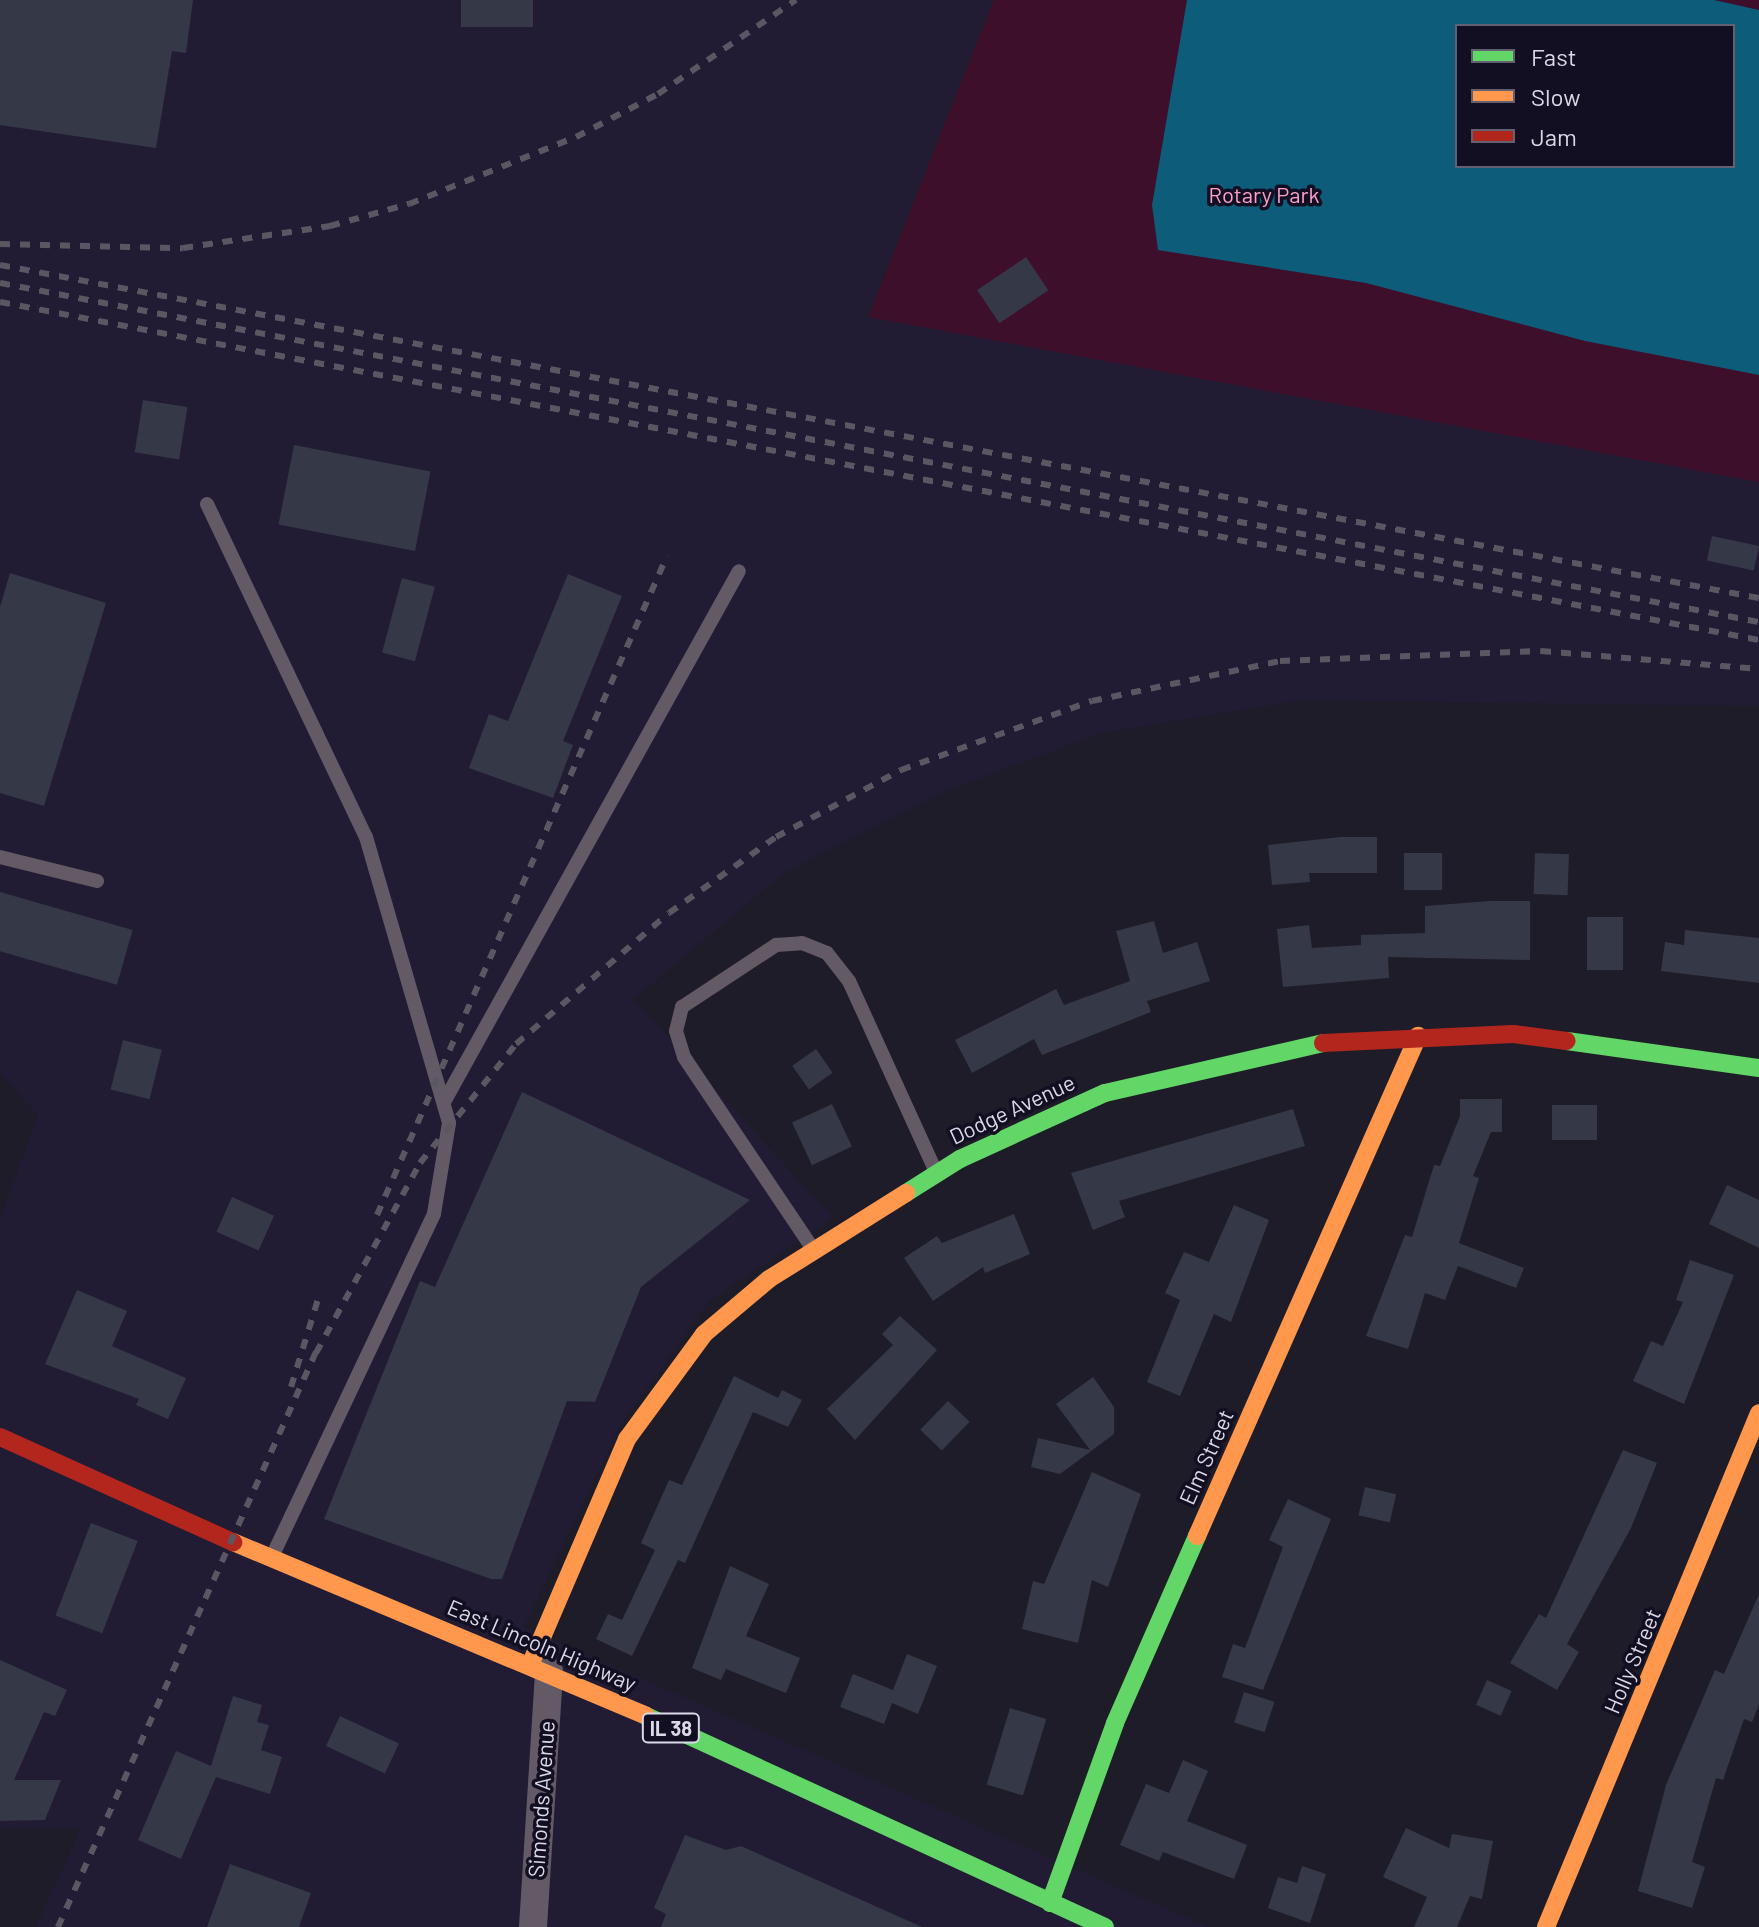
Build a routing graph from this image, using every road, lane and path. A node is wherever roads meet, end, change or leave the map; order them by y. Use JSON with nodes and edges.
{"nodes":[{"id":1,"x":207,"y":504,"type":"dead end"},
{"id":2,"x":739,"y":571,"type":"dead end"},
{"id":3,"x":0,"y":857,"type":"edge"},
{"id":4,"x":97,"y":881,"type":"dead end"},
{"id":5,"x":1418,"y":1036,"type":"junction"},
{"id":6,"x":1759,"y":1068,"type":"edge"},
{"id":7,"x":444,"y":1102,"type":"junction"},
{"id":8,"x":937,"y":1173,"type":"junction"},
{"id":9,"x":813,"y":1250,"type":"junction"},
{"id":10,"x":1759,"y":1413,"type":"edge"},
{"id":11,"x":0,"y":1437,"type":"edge"},
{"id":12,"x":271,"y":1559,"type":"junction"},
{"id":13,"x":540,"y":1668,"type":"junction"},
{"id":14,"x":1050,"y":1903,"type":"junction"},
{"id":15,"x":533,"y":1927,"type":"edge"},
{"id":16,"x":1105,"y":1927,"type":"edge"},
{"id":17,"x":1546,"y":1927,"type":"edge"}],
"edges":[{"from":1,"to":7,"type":"lane"},
{"from":2,"to":7,"type":"lane"},
{"from":3,"to":4,"type":"lane"},
{"from":5,"to":6,"type":"street","name":"Dodge Avenue"},
{"from":5,"to":8,"type":"street","name":"Dodge Avenue"},
{"from":5,"to":14,"type":"street","name":"Elm Street"},
{"from":7,"to":12,"type":"lane"},
{"from":8,"to":9,"type":"street","name":"Dodge Avenue"},
{"from":8,"to":9,"type":"lane"},
{"from":9,"to":13,"type":"street","name":"Dodge Avenue"},
{"from":10,"to":17,"type":"street","name":"Holly Street"},
{"from":11,"to":12,"type":"street","name":"East Lincoln Highway","number":"IL 38"},
{"from":12,"to":13,"type":"street","name":"East Lincoln Highway","number":"IL 38"},
{"from":13,"to":14,"type":"street","name":"East Lincoln Highway","number":"IL 38"},
{"from":13,"to":15,"type":"street","name":"Simonds Avenue"},
{"from":14,"to":16,"type":"street","name":"East Lincoln Highway","number":"IL 38"}]}
